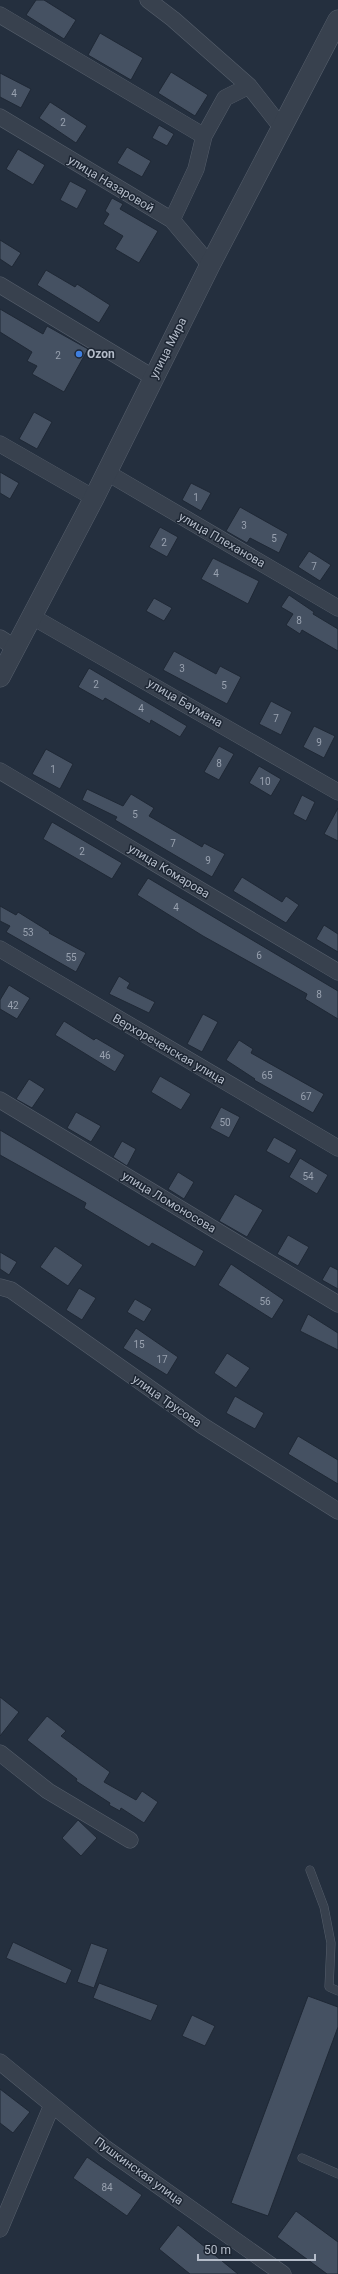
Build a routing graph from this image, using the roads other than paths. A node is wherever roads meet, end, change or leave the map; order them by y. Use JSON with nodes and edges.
{"nodes":[{"id":1,"x":148,"y":0,"type":"edge"},
{"id":2,"x":0,"y":15,"type":"edge"},
{"id":3,"x":338,"y":20,"type":"edge"},
{"id":4,"x":249,"y":86,"type":"junction"},
{"id":5,"x":0,"y":117,"type":"edge"},
{"id":6,"x":282,"y":128,"type":"junction"},
{"id":7,"x":204,"y":136,"type":"junction"},
{"id":8,"x":172,"y":220,"type":"junction"},
{"id":9,"x":210,"y":265,"type":"junction"},
{"id":10,"x":0,"y":285,"type":"edge"},
{"id":11,"x":154,"y":378,"type":"junction"},
{"id":12,"x":0,"y":444,"type":"edge"},
{"id":13,"x":106,"y":472,"type":"junction"},
{"id":14,"x":94,"y":498,"type":"junction"},
{"id":15,"x":338,"y":608,"type":"edge"},
{"id":16,"x":31,"y":616,"type":"junction"},
{"id":17,"x":7,"y":643,"type":"edge"},
{"id":18,"x":0,"y":677,"type":"edge"},
{"id":19,"x":0,"y":771,"type":"edge"},
{"id":20,"x":338,"y":792,"type":"edge"},
{"id":21,"x":0,"y":949,"type":"edge"},
{"id":22,"x":338,"y":972,"type":"edge"},
{"id":23,"x":0,"y":1100,"type":"edge"},
{"id":24,"x":338,"y":1148,"type":"edge"},
{"id":25,"x":0,"y":1287,"type":"edge"},
{"id":26,"x":338,"y":1304,"type":"edge"},
{"id":27,"x":338,"y":1511,"type":"edge"},
{"id":28,"x":0,"y":1753,"type":"edge"},
{"id":29,"x":130,"y":1840,"type":"dead end"},
{"id":30,"x":310,"y":1870,"type":"dead end"},
{"id":31,"x":338,"y":1990,"type":"edge"},
{"id":32,"x":0,"y":2062,"type":"edge"},
{"id":33,"x":52,"y":2106,"type":"junction"},
{"id":34,"x":302,"y":2158,"type":"dead end"},
{"id":35,"x":338,"y":2174,"type":"edge"},
{"id":36,"x":0,"y":2229,"type":"edge"},
{"id":37,"x":283,"y":2274,"type":"edge"}],
"edges":[{"from":1,"to":4,"type":"street"},
{"from":2,"to":7,"type":"street"},
{"from":3,"to":6,"type":"street","name":"улица Мира"},
{"from":4,"to":6,"type":"street"},
{"from":4,"to":7,"type":"street"},
{"from":5,"to":8,"type":"street","name":"улица Назаровой"},
{"from":6,"to":9,"type":"street","name":"улица Мира"},
{"from":7,"to":8,"type":"street"},
{"from":8,"to":9,"type":"street","name":"улица Назаровой"},
{"from":9,"to":11,"type":"street","name":"улица Мира"},
{"from":10,"to":11,"type":"street"},
{"from":11,"to":13,"type":"street","name":"улица Мира"},
{"from":12,"to":14,"type":"street"},
{"from":13,"to":14,"type":"street","name":"улица Мира"},
{"from":13,"to":15,"type":"street","name":"улица Плеханова"},
{"from":14,"to":16,"type":"street","name":"улица Мира"},
{"from":16,"to":17,"type":"street","name":"улица Мира"},
{"from":16,"to":20,"type":"street","name":"улица Баумана"},
{"from":17,"to":18,"type":"street","name":"улица Мира"},
{"from":19,"to":22,"type":"street","name":"улица Комарова"},
{"from":21,"to":24,"type":"street","name":"Верхореченская улица"},
{"from":23,"to":26,"type":"street","name":"улица Ломоносова"},
{"from":25,"to":27,"type":"street","name":"улица Трусова"},
{"from":28,"to":29,"type":"street"},
{"from":30,"to":31,"type":"lane"},
{"from":32,"to":33,"type":"street","name":"Пушкинская улица"},
{"from":33,"to":36,"type":"street"},
{"from":33,"to":37,"type":"street","name":"Пушкинская улица"},
{"from":34,"to":35,"type":"lane"}]}
